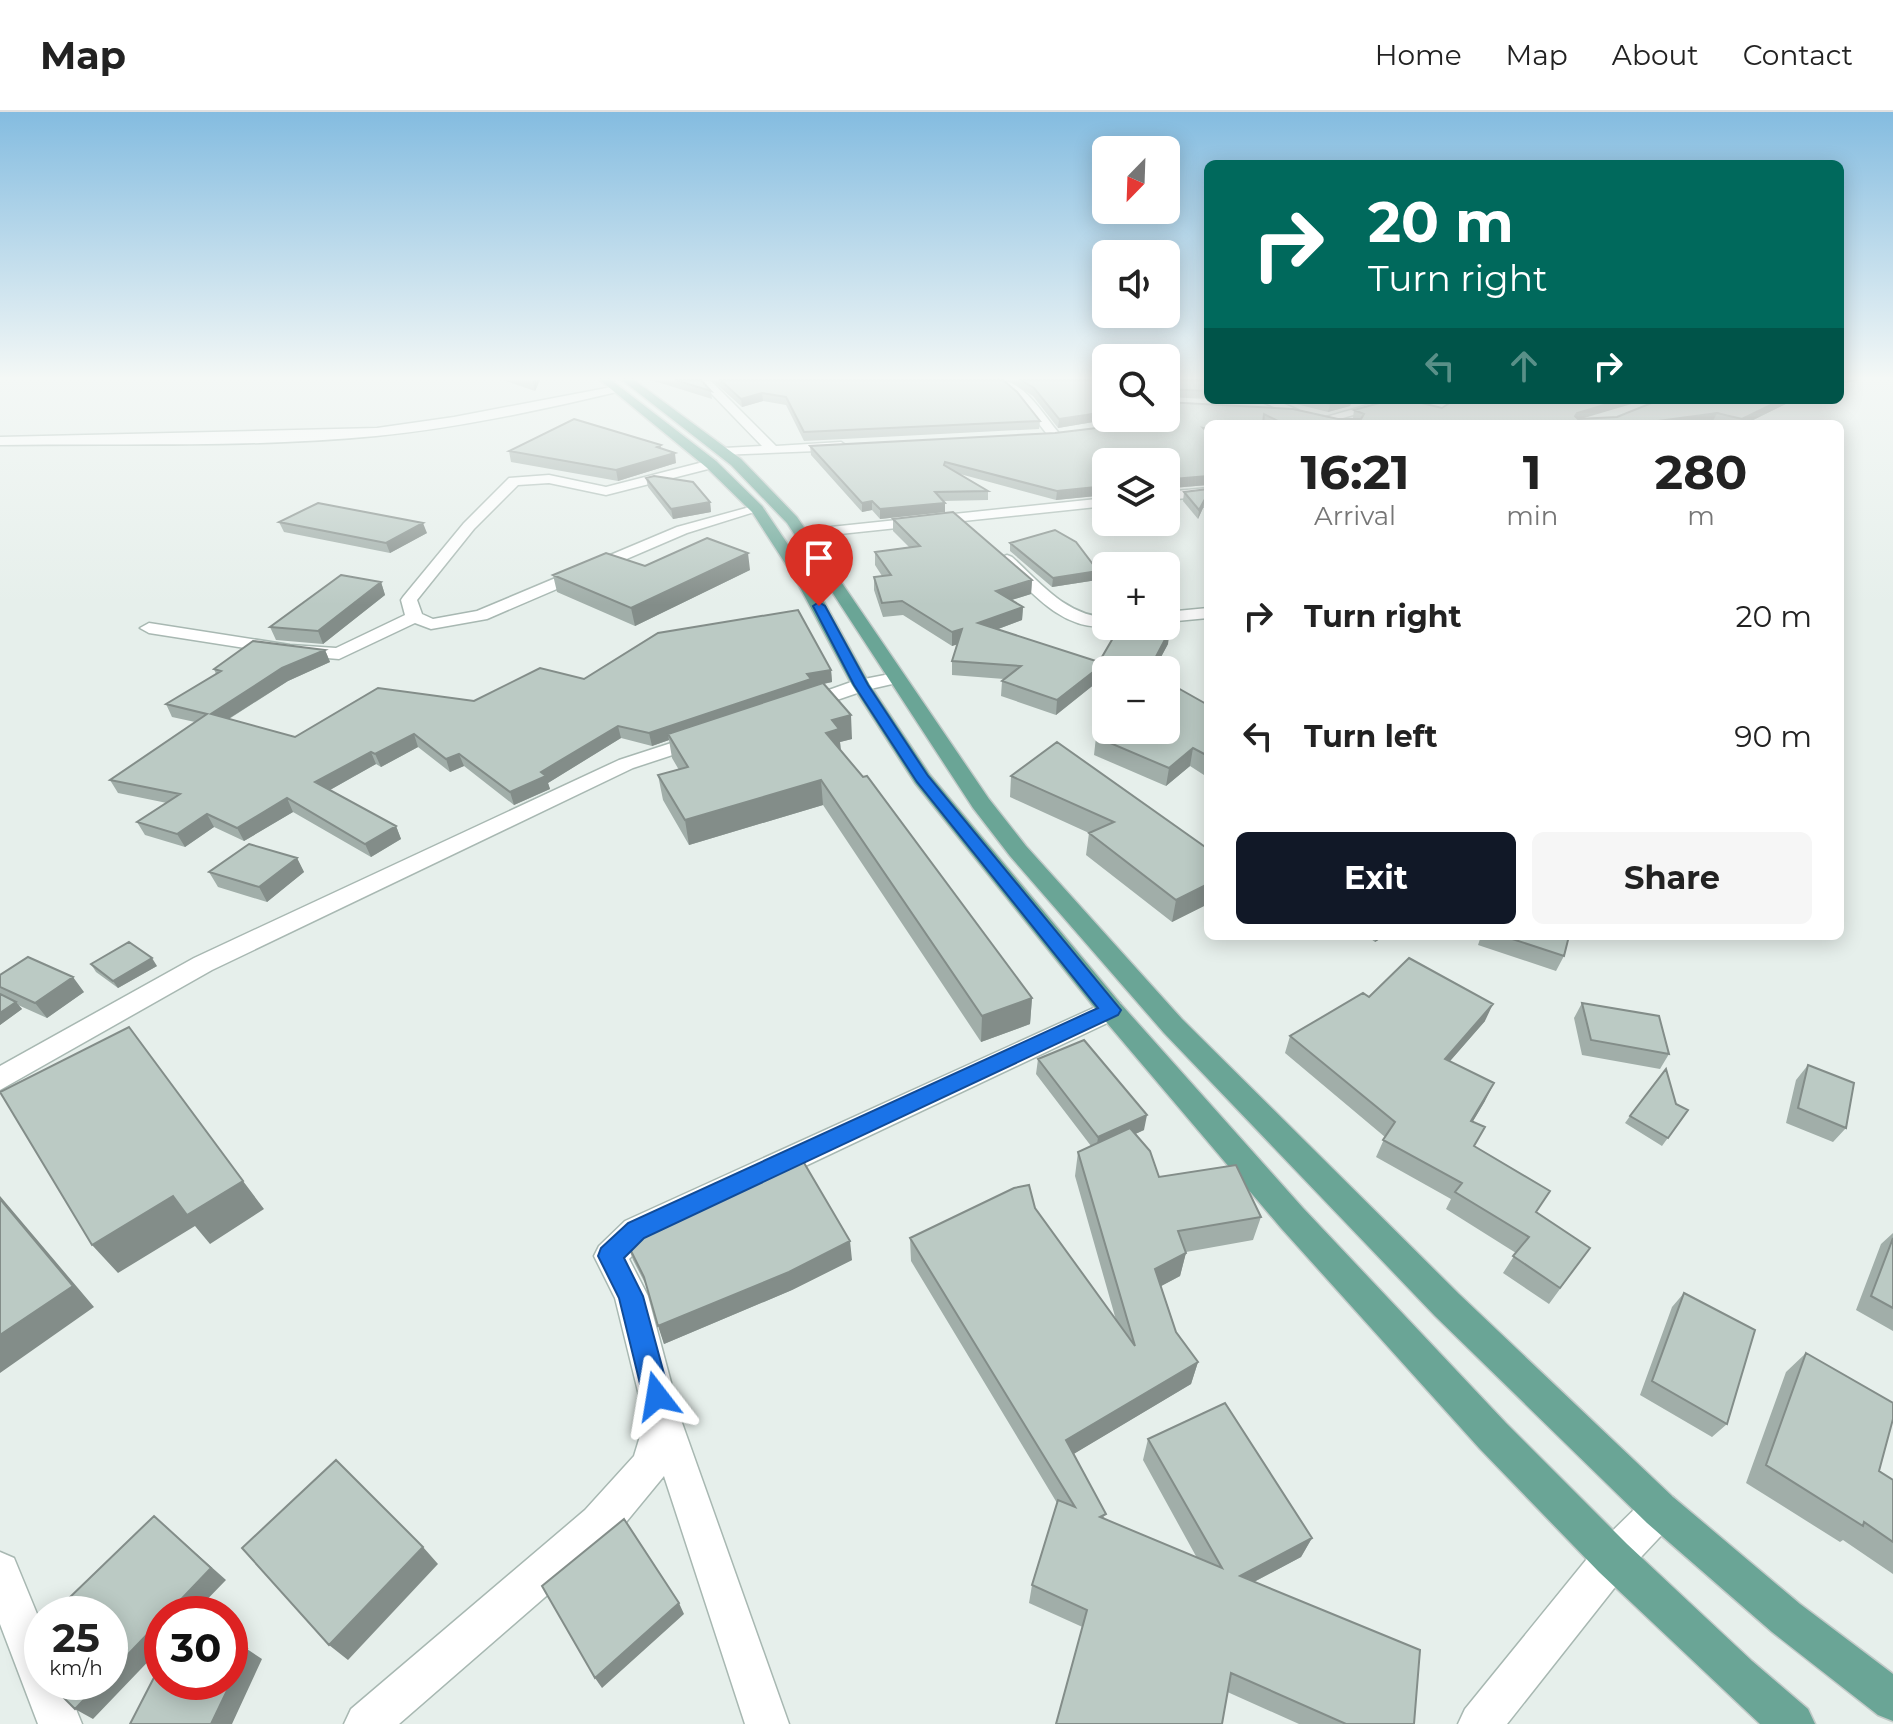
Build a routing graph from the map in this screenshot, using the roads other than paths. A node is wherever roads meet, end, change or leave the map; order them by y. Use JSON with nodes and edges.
{"nodes":[{"id":1,"x":714,"y":455,"type":"edge"},
{"id":2,"x":733,"y":455,"type":"edge"},
{"id":3,"x":718,"y":458,"type":"junction"},
{"id":4,"x":1204,"y":492,"type":"edge"},
{"id":5,"x":1180,"y":495,"type":"edge"},
{"id":6,"x":1092,"y":503,"type":"edge"},
{"id":7,"x":757,"y":509,"type":"junction"},
{"id":8,"x":957,"y":517,"type":"junction"},
{"id":9,"x":802,"y":534,"type":"junction"},
{"id":10,"x":1204,"y":613,"type":"edge"},
{"id":11,"x":1180,"y":616,"type":"edge"},
{"id":12,"x":414,"y":617,"type":"junction"},
{"id":13,"x":1092,"y":622,"type":"edge"},
{"id":14,"x":149,"y":628,"type":"dead end"},
{"id":15,"x":895,"y":678,"type":"junction"},
{"id":16,"x":861,"y":685,"type":"junction"},
{"id":17,"x":785,"y":711,"type":"edge"},
{"id":18,"x":727,"y":731,"type":"edge"},
{"id":19,"x":1111,"y":1010,"type":"junction"},
{"id":20,"x":0,"y":1079,"type":"edge"},
{"id":21,"x":663,"y":1420,"type":"junction"},
{"id":22,"x":1660,"y":1510,"type":"junction"},
{"id":23,"x":1613,"y":1558,"type":"junction"},
{"id":24,"x":0,"y":1572,"type":"edge"},
{"id":25,"x":24,"y":1632,"type":"edge"},
{"id":26,"x":51,"y":1700,"type":"edge"},
{"id":27,"x":1893,"y":1700,"type":"edge"},
{"id":28,"x":60,"y":1724,"type":"edge"},
{"id":29,"x":366,"y":1724,"type":"edge"},
{"id":30,"x":767,"y":1724,"type":"edge"},
{"id":31,"x":1480,"y":1724,"type":"edge"},
{"id":32,"x":1793,"y":1724,"type":"edge"}],
"edges":[{"from":1,"to":3,"type":"main road"},
{"from":2,"to":3,"type":"street"},
{"from":3,"to":7,"type":"main road"},
{"from":3,"to":9,"type":"main road"},
{"from":3,"to":12,"type":"street"},
{"from":4,"to":5,"type":"street"},
{"from":6,"to":8,"type":"street"},
{"from":7,"to":12,"type":"street"},
{"from":7,"to":16,"type":"main road"},
{"from":8,"to":9,"type":"street"},
{"from":8,"to":13,"type":"street"},
{"from":9,"to":15,"type":"main road"},
{"from":10,"to":11,"type":"street"},
{"from":12,"to":14,"type":"street"},
{"from":15,"to":16,"type":"street"},
{"from":15,"to":22,"type":"main road"},
{"from":16,"to":17,"type":"street"},
{"from":16,"to":19,"type":"main road"},
{"from":18,"to":20,"type":"street"},
{"from":19,"to":21,"type":"street"},
{"from":19,"to":23,"type":"main road"},
{"from":21,"to":29,"type":"street"},
{"from":21,"to":30,"type":"street"},
{"from":22,"to":23,"type":"street"},
{"from":22,"to":27,"type":"main road"},
{"from":23,"to":31,"type":"street"},
{"from":23,"to":32,"type":"main road"},
{"from":24,"to":25,"type":"street"},
{"from":26,"to":28,"type":"street"}]}
